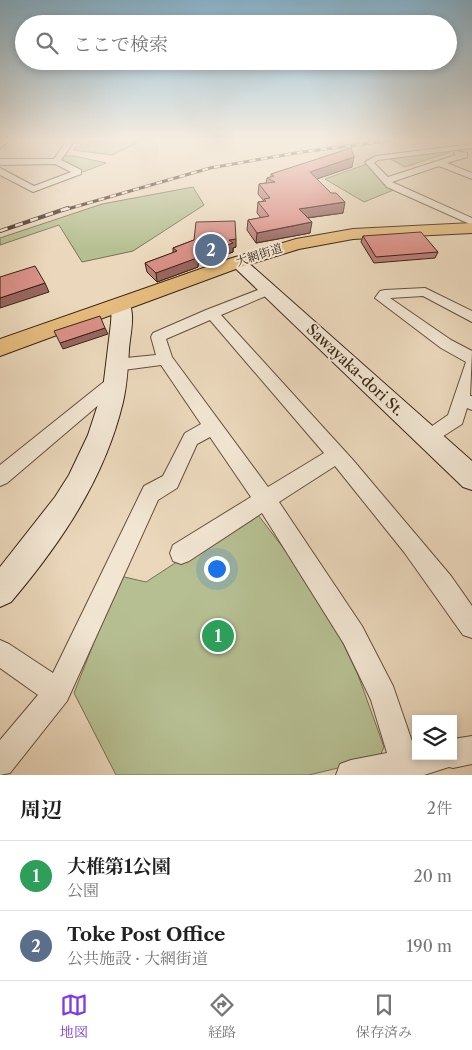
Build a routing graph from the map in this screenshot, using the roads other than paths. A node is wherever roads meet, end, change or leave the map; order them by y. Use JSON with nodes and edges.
{"nodes":[{"id":1,"x":10,"y":176,"type":"edge"},
{"id":2,"x":67,"y":176,"type":"edge"},
{"id":3,"x":382,"y":176,"type":"edge"},
{"id":4,"x":400,"y":176,"type":"edge"},
{"id":5,"x":386,"y":181,"type":"junction"},
{"id":6,"x":472,"y":222,"type":"edge"},
{"id":7,"x":472,"y":228,"type":"edge"},
{"id":8,"x":238,"y":262,"type":"junction"},
{"id":9,"x":268,"y":290,"type":"junction"},
{"id":10,"x":121,"y":305,"type":"junction"},
{"id":11,"x":211,"y":313,"type":"junction"},
{"id":12,"x":472,"y":317,"type":"edge"},
{"id":13,"x":0,"y":348,"type":"edge"},
{"id":14,"x":472,"y":358,"type":"edge"},
{"id":15,"x":165,"y":359,"type":"junction"},
{"id":16,"x":472,"y":365,"type":"edge"},
{"id":17,"x":116,"y":373,"type":"junction"},
{"id":18,"x":467,"y":401,"type":"edge"},
{"id":19,"x":212,"y":427,"type":"junction"},
{"id":20,"x":428,"y":438,"type":"junction"},
{"id":21,"x":336,"y":455,"type":"junction"},
{"id":22,"x":0,"y":477,"type":"edge"},
{"id":23,"x":472,"y":478,"type":"edge"},
{"id":24,"x":265,"y":500,"type":"junction"},
{"id":25,"x":181,"y":553,"type":"dead end"},
{"id":26,"x":0,"y":591,"type":"edge"},
{"id":27,"x":472,"y":626,"type":"edge"},
{"id":28,"x":0,"y":653,"type":"edge"},
{"id":29,"x":58,"y":692,"type":"junction"},
{"id":30,"x":472,"y":750,"type":"edge"},
{"id":31,"x":457,"y":753,"type":"edge"},
{"id":32,"x":431,"y":760,"type":"edge"},
{"id":33,"x":0,"y":763,"type":"edge"},
{"id":34,"x":407,"y":769,"type":"edge"},
{"id":35,"x":351,"y":775,"type":"edge"}],
"edges":[{"from":1,"to":2,"type":"street"},
{"from":3,"to":5,"type":"street"},
{"from":4,"to":5,"type":"street"},
{"from":5,"to":6,"type":"street"},
{"from":7,"to":8,"type":"main road","name":"大網街道"},
{"from":8,"to":9,"type":"street","name":"Sawayaka-dori St."},
{"from":8,"to":10,"type":"main road","name":"大網街道"},
{"from":9,"to":11,"type":"street"},
{"from":9,"to":20,"type":"street","name":"Sawayaka-dori St."},
{"from":10,"to":13,"type":"main road","name":"大網街道"},
{"from":10,"to":17,"type":"street"},
{"from":11,"to":15,"type":"street"},
{"from":11,"to":21,"type":"street"},
{"from":12,"to":14,"type":"street"},
{"from":15,"to":17,"type":"street"},
{"from":15,"to":19,"type":"street"},
{"from":16,"to":18,"type":"street"},
{"from":17,"to":22,"type":"street"},
{"from":17,"to":26,"type":"street"},
{"from":18,"to":20,"type":"street"},
{"from":19,"to":24,"type":"street"},
{"from":19,"to":29,"type":"street"},
{"from":20,"to":23,"type":"street","name":"Sawayaka-dori St."},
{"from":21,"to":24,"type":"street"},
{"from":21,"to":27,"type":"street"},
{"from":24,"to":25,"type":"street"},
{"from":24,"to":34,"type":"street"},
{"from":28,"to":29,"type":"street"},
{"from":29,"to":33,"type":"street"},
{"from":30,"to":31,"type":"street"},
{"from":32,"to":34,"type":"street"},
{"from":34,"to":35,"type":"street"}]}
